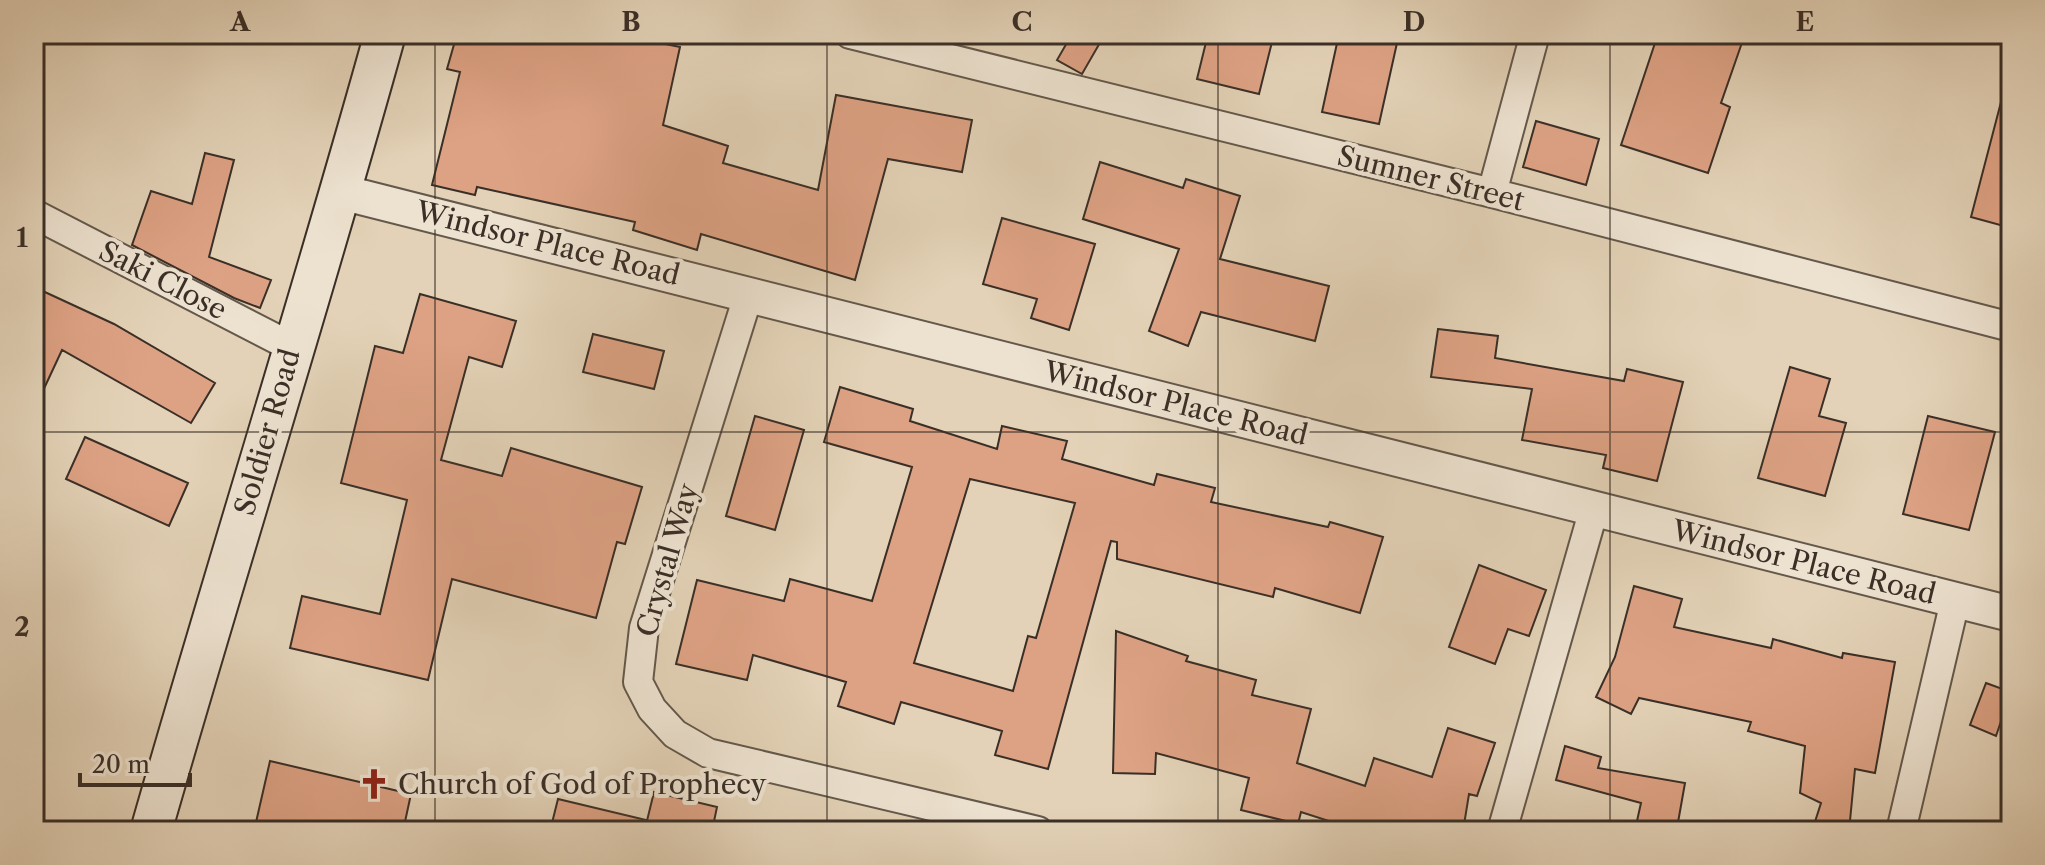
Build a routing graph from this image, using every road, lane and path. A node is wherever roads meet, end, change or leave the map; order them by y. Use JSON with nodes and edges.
{"nodes":[{"id":1,"x":385,"y":34,"type":"edge"},
{"id":2,"x":850,"y":34,"type":"edge"},
{"id":3,"x":1535,"y":34,"type":"edge"},
{"id":4,"x":341,"y":192,"type":"junction"},
{"id":5,"x":1492,"y":193,"type":"junction"},
{"id":6,"x":34,"y":214,"type":"edge"},
{"id":7,"x":749,"y":293,"type":"junction"},
{"id":8,"x":2011,"y":327,"type":"edge"},
{"id":9,"x":292,"y":347,"type":"junction"},
{"id":10,"x":1594,"y":509,"type":"junction"},
{"id":11,"x":1955,"y":601,"type":"junction"},
{"id":12,"x":2011,"y":614,"type":"edge"},
{"id":13,"x":151,"y":831,"type":"edge"},
{"id":14,"x":1038,"y":831,"type":"edge"},
{"id":15,"x":1502,"y":831,"type":"edge"},
{"id":16,"x":1901,"y":831,"type":"edge"}],
"edges":[{"from":1,"to":4,"type":"main road","name":"Soldier Road"},
{"from":2,"to":5,"type":"street","name":"Sumner Street"},
{"from":3,"to":5,"type":"street"},
{"from":4,"to":7,"type":"street","name":"Windsor Place Road"},
{"from":4,"to":9,"type":"main road","name":"Soldier Road"},
{"from":5,"to":8,"type":"street","name":"Sumner Street"},
{"from":6,"to":9,"type":"street","name":"Saki Close"},
{"from":7,"to":10,"type":"street","name":"Windsor Place Road"},
{"from":7,"to":14,"type":"street","name":"Crystal Way"},
{"from":9,"to":13,"type":"main road","name":"Soldier Road"},
{"from":10,"to":11,"type":"street","name":"Windsor Place Road"},
{"from":10,"to":15,"type":"street"},
{"from":11,"to":12,"type":"street","name":"Windsor Place Road"},
{"from":11,"to":16,"type":"street"}]}
